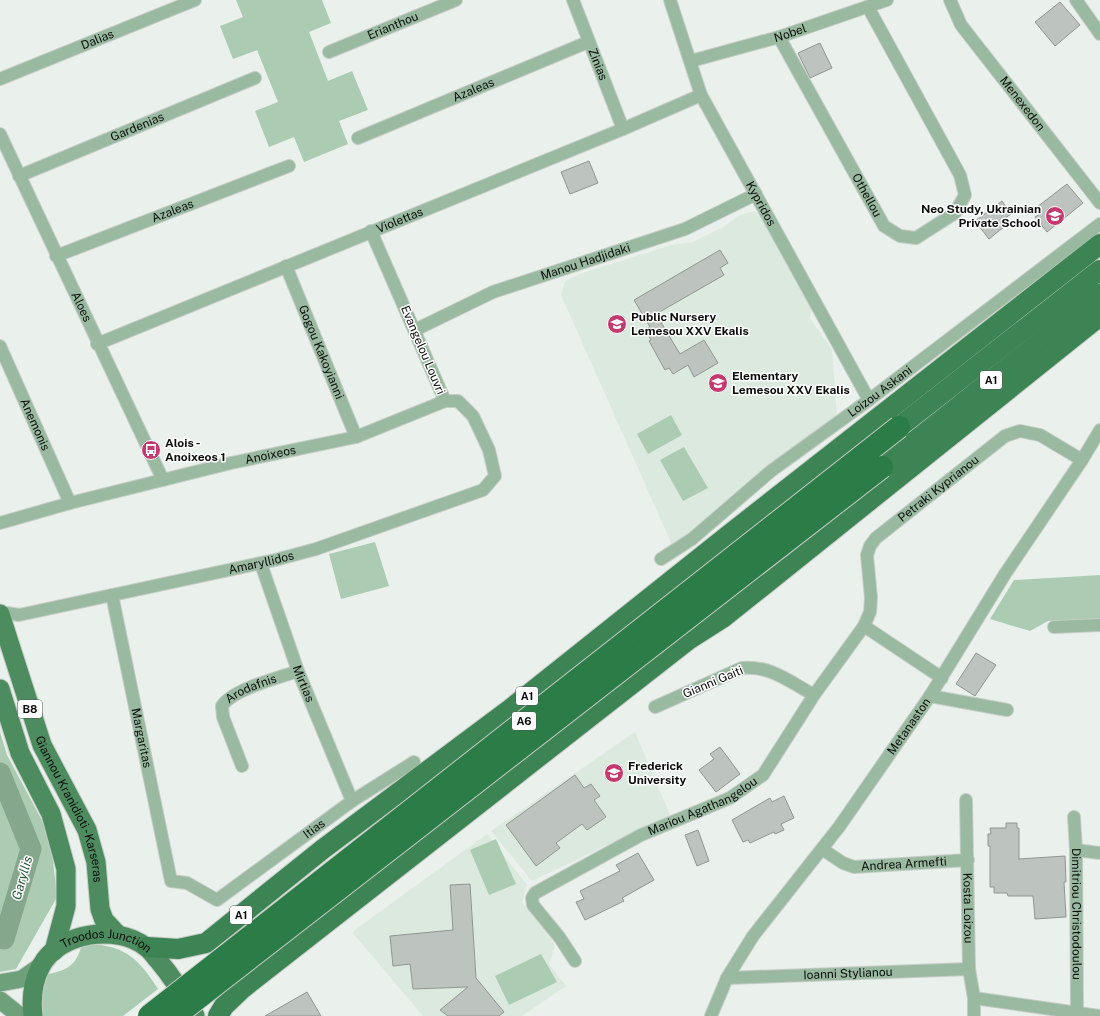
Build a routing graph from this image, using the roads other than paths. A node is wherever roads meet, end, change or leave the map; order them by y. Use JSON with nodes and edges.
{"nodes":[{"id":1,"x":195,"y":0,"type":"edge"},
{"id":2,"x":456,"y":0,"type":"edge"},
{"id":3,"x":573,"y":0,"type":"edge"},
{"id":4,"x":670,"y":0,"type":"edge"},
{"id":5,"x":887,"y":0,"type":"edge"},
{"id":6,"x":950,"y":0,"type":"edge"},
{"id":7,"x":1076,"y":0,"type":"edge"},
{"id":8,"x":868,"y":7,"type":"junction"},
{"id":9,"x":1100,"y":34,"type":"edge"},
{"id":10,"x":779,"y":37,"type":"junction"},
{"id":11,"x":588,"y":42,"type":"junction"},
{"id":12,"x":329,"y":52,"type":"dead end"},
{"id":13,"x":691,"y":61,"type":"junction"},
{"id":14,"x":255,"y":78,"type":"dead end"},
{"id":15,"x":0,"y":79,"type":"edge"},
{"id":16,"x":701,"y":95,"type":"junction"},
{"id":17,"x":623,"y":130,"type":"junction"},
{"id":18,"x":0,"y":134,"type":"edge"},
{"id":19,"x":358,"y":138,"type":"dead end"},
{"id":20,"x":289,"y":166,"type":"dead end"},
{"id":21,"x":19,"y":176,"type":"junction"},
{"id":22,"x":756,"y":194,"type":"junction"},
{"id":23,"x":1100,"y":203,"type":"edge"},
{"id":24,"x":1100,"y":224,"type":"edge"},
{"id":25,"x":371,"y":231,"type":"junction"},
{"id":26,"x":1100,"y":244,"type":"edge"},
{"id":27,"x":56,"y":256,"type":"junction"},
{"id":28,"x":286,"y":266,"type":"junction"},
{"id":29,"x":1100,"y":270,"type":"edge"},
{"id":30,"x":1100,"y":294,"type":"edge"},
{"id":31,"x":1100,"y":316,"type":"edge"},
{"id":32,"x":415,"y":330,"type":"junction"},
{"id":33,"x":97,"y":344,"type":"junction"},
{"id":34,"x":0,"y":346,"type":"edge"},
{"id":35,"x":869,"y":400,"type":"junction"},
{"id":36,"x":445,"y":401,"type":"junction"},
{"id":37,"x":899,"y":427,"type":"junction"},
{"id":38,"x":1100,"y":430,"type":"edge"},
{"id":39,"x":356,"y":437,"type":"junction"},
{"id":40,"x":1082,"y":460,"type":"junction"},
{"id":41,"x":882,"y":467,"type":"junction"},
{"id":42,"x":495,"y":476,"type":"joint"},
{"id":43,"x":163,"y":480,"type":"junction"},
{"id":44,"x":70,"y":503,"type":"junction"},
{"id":45,"x":0,"y":523,"type":"edge"},
{"id":46,"x":726,"y":537,"type":"junction"},
{"id":47,"x":661,"y":559,"type":"dead end"},
{"id":48,"x":261,"y":564,"type":"junction"},
{"id":49,"x":112,"y":595,"type":"junction"},
{"id":50,"x":724,"y":617,"type":"junction"},
{"id":51,"x":5,"y":618,"type":"edge"},
{"id":52,"x":1100,"y":625,"type":"edge"},
{"id":53,"x":864,"y":626,"type":"junction"},
{"id":54,"x":1054,"y":627,"type":"dead end"},
{"id":55,"x":298,"y":670,"type":"junction"},
{"id":56,"x":942,"y":678,"type":"junction"},
{"id":57,"x":0,"y":689,"type":"edge"},
{"id":58,"x":814,"y":695,"type":"junction"},
{"id":59,"x":930,"y":696,"type":"junction"},
{"id":60,"x":655,"y":707,"type":"dead end"},
{"id":61,"x":1007,"y":710,"type":"dead end"},
{"id":62,"x":414,"y":762,"type":"dead end"},
{"id":63,"x":242,"y":766,"type":"dead end"},
{"id":64,"x":966,"y":800,"type":"dead end"},
{"id":65,"x":352,"y":801,"type":"junction"},
{"id":66,"x":1074,"y":817,"type":"dead end"},
{"id":67,"x":822,"y":849,"type":"junction"},
{"id":68,"x":1076,"y":850,"type":"junction"},
{"id":69,"x":1100,"y":853,"type":"edge"},
{"id":70,"x":968,"y":860,"type":"junction"},
{"id":71,"x":216,"y":900,"type":"joint"},
{"id":72,"x":118,"y":934,"type":"junction"},
{"id":73,"x":147,"y":947,"type":"junction"},
{"id":74,"x":48,"y":958,"type":"junction"},
{"id":75,"x":575,"y":961,"type":"dead end"},
{"id":76,"x":969,"y":969,"type":"junction"},
{"id":77,"x":727,"y":978,"type":"junction"},
{"id":78,"x":0,"y":983,"type":"edge"},
{"id":79,"x":974,"y":998,"type":"junction"},
{"id":80,"x":0,"y":1000,"type":"edge"},
{"id":81,"x":1076,"y":1011,"type":"junction"},
{"id":82,"x":20,"y":1016,"type":"edge"},
{"id":83,"x":33,"y":1016,"type":"edge"},
{"id":84,"x":149,"y":1016,"type":"edge"},
{"id":85,"x":175,"y":1016,"type":"edge"},
{"id":86,"x":195,"y":1016,"type":"edge"},
{"id":87,"x":218,"y":1016,"type":"edge"},
{"id":88,"x":711,"y":1016,"type":"edge"},
{"id":89,"x":974,"y":1016,"type":"edge"},
{"id":90,"x":1100,"y":1016,"type":"edge"}],
"edges":[{"from":1,"to":15,"type":"street","name":"Dalias"},
{"from":2,"to":12,"type":"street","name":"Erianthou"},
{"from":3,"to":11,"type":"street","name":"Zinias"},
{"from":4,"to":13,"type":"street","name":"Kypridos"},
{"from":5,"to":8,"type":"street","name":"Nobel"},
{"from":6,"to":23,"type":"street","name":"Menexedon"},
{"from":7,"to":9,"type":"street"},
{"from":8,"to":10,"type":"street","name":"Nobel"},
{"from":8,"to":10,"type":"street","name":"Othellou"},
{"from":10,"to":13,"type":"street","name":"Nobel"},
{"from":11,"to":17,"type":"street","name":"Zinias"},
{"from":11,"to":19,"type":"street","name":"Azaleas"},
{"from":13,"to":16,"type":"street","name":"Kypridos"},
{"from":14,"to":21,"type":"street","name":"Gardenias"},
{"from":16,"to":17,"type":"street","name":"Violettas"},
{"from":16,"to":22,"type":"street","name":"Kypridos"},
{"from":17,"to":25,"type":"street","name":"Violettas"},
{"from":18,"to":21,"type":"street","name":"Aloes"},
{"from":20,"to":27,"type":"street","name":"Azaleas"},
{"from":21,"to":27,"type":"street","name":"Aloes"},
{"from":22,"to":32,"type":"street","name":"Manou Hadjidaki"},
{"from":22,"to":35,"type":"street","name":"Kypridos"},
{"from":24,"to":35,"type":"street","name":"Loizou Askani"},
{"from":25,"to":28,"type":"street","name":"Violettas"},
{"from":25,"to":32,"type":"street","name":"Evangelou Louvri"},
{"from":26,"to":46,"type":"highway"},
{"from":27,"to":33,"type":"street","name":"Aloes"},
{"from":28,"to":33,"type":"street","name":"Violettas"},
{"from":28,"to":39,"type":"street","name":"Gogou Kakoyianni"},
{"from":29,"to":37,"type":"highway","number":"A1"},
{"from":30,"to":41,"type":"highway","number":"A1"},
{"from":31,"to":50,"type":"highway"},
{"from":32,"to":36,"type":"street","name":"Evangelou Louvri"},
{"from":33,"to":43,"type":"street","name":"Aloes"},
{"from":34,"to":44,"type":"street","name":"Anemonis"},
{"from":35,"to":47,"type":"street","name":"Loizou Askani"},
{"from":36,"to":39,"type":"street","name":"Anoixeos"},
{"from":36,"to":42,"type":"street","name":"Evangelou Louvri"},
{"from":37,"to":46,"type":"highway"},
{"from":37,"to":84,"type":"highway","number":"A6","bridge":true},
{"from":38,"to":40,"type":"street","name":"Metanaston"},
{"from":39,"to":43,"type":"street","name":"Anoixeos"},
{"from":40,"to":53,"type":"street","name":"Petraki Kyprianou"},
{"from":40,"to":56,"type":"street","name":"Metanaston"},
{"from":41,"to":50,"type":"highway"},
{"from":41,"to":85,"type":"highway","number":"A6","bridge":true},
{"from":42,"to":48,"type":"street","name":"Amaryllidos"},
{"from":43,"to":44,"type":"street","name":"Anoixeos"},
{"from":44,"to":45,"type":"street","name":"Anoixeos"},
{"from":46,"to":73,"type":"highway","number":"A1"},
{"from":48,"to":49,"type":"street","name":"Amaryllidos"},
{"from":48,"to":55,"type":"street","name":"Mirtias"},
{"from":49,"to":51,"type":"street","name":"Amaryllidos"},
{"from":49,"to":71,"type":"street","name":"Margaritas"},
{"from":50,"to":87,"type":"highway"},
{"from":51,"to":72,"type":"main road","name":"Giannou Kranidioti - Karseras","number":"B8"},
{"from":52,"to":54,"type":"street"},
{"from":53,"to":56,"type":"street"},
{"from":53,"to":58,"type":"street","name":"Mariou Agathangelou"},
{"from":55,"to":63,"type":"street","name":"Arodafnis"},
{"from":55,"to":65,"type":"street","name":"Mirtias"},
{"from":56,"to":59,"type":"street","name":"Metanaston"},
{"from":57,"to":74,"type":"main road","name":"Giannou Kranidioti - Karseras","number":"B8"},
{"from":58,"to":60,"type":"street","name":"Gianni Gaiti"},
{"from":58,"to":75,"type":"street","name":"Mariou Agathangelou"},
{"from":59,"to":61,"type":"street"},
{"from":59,"to":67,"type":"street","name":"Metanaston"},
{"from":62,"to":65,"type":"street","name":"Itias"},
{"from":64,"to":70,"type":"street","name":"Kosta Loizou"},
{"from":65,"to":71,"type":"street","name":"Itias"},
{"from":66,"to":68,"type":"street","name":"Dimitriou Christodoulou"},
{"from":67,"to":70,"type":"street","name":"Andrea Armefti"},
{"from":67,"to":77,"type":"street","name":"Metanaston"},
{"from":68,"to":69,"type":"street"},
{"from":68,"to":81,"type":"street","name":"Dimitriou Christodoulou"},
{"from":70,"to":76,"type":"street","name":"Kosta Loizou"},
{"from":72,"to":73,"type":"main road","name":"Troodos Junction","number":"B8"},
{"from":72,"to":74,"type":"main road","name":"Troodos Junction","number":"B8"},
{"from":73,"to":86,"type":"main road","name":"Troodos Junction","number":"B8"},
{"from":74,"to":78,"type":"main road"},
{"from":74,"to":83,"type":"main road","name":"Troodos Junction","number":"B8"},
{"from":76,"to":77,"type":"street","name":"Ioanni Stylianou"},
{"from":76,"to":79,"type":"street","name":"Kosta Loizou"},
{"from":77,"to":88,"type":"street","name":"Metanaston"},
{"from":79,"to":81,"type":"street"},
{"from":79,"to":89,"type":"street","name":"Kosta Loizou"},
{"from":80,"to":82,"type":"main road"},
{"from":81,"to":90,"type":"street"}]}
